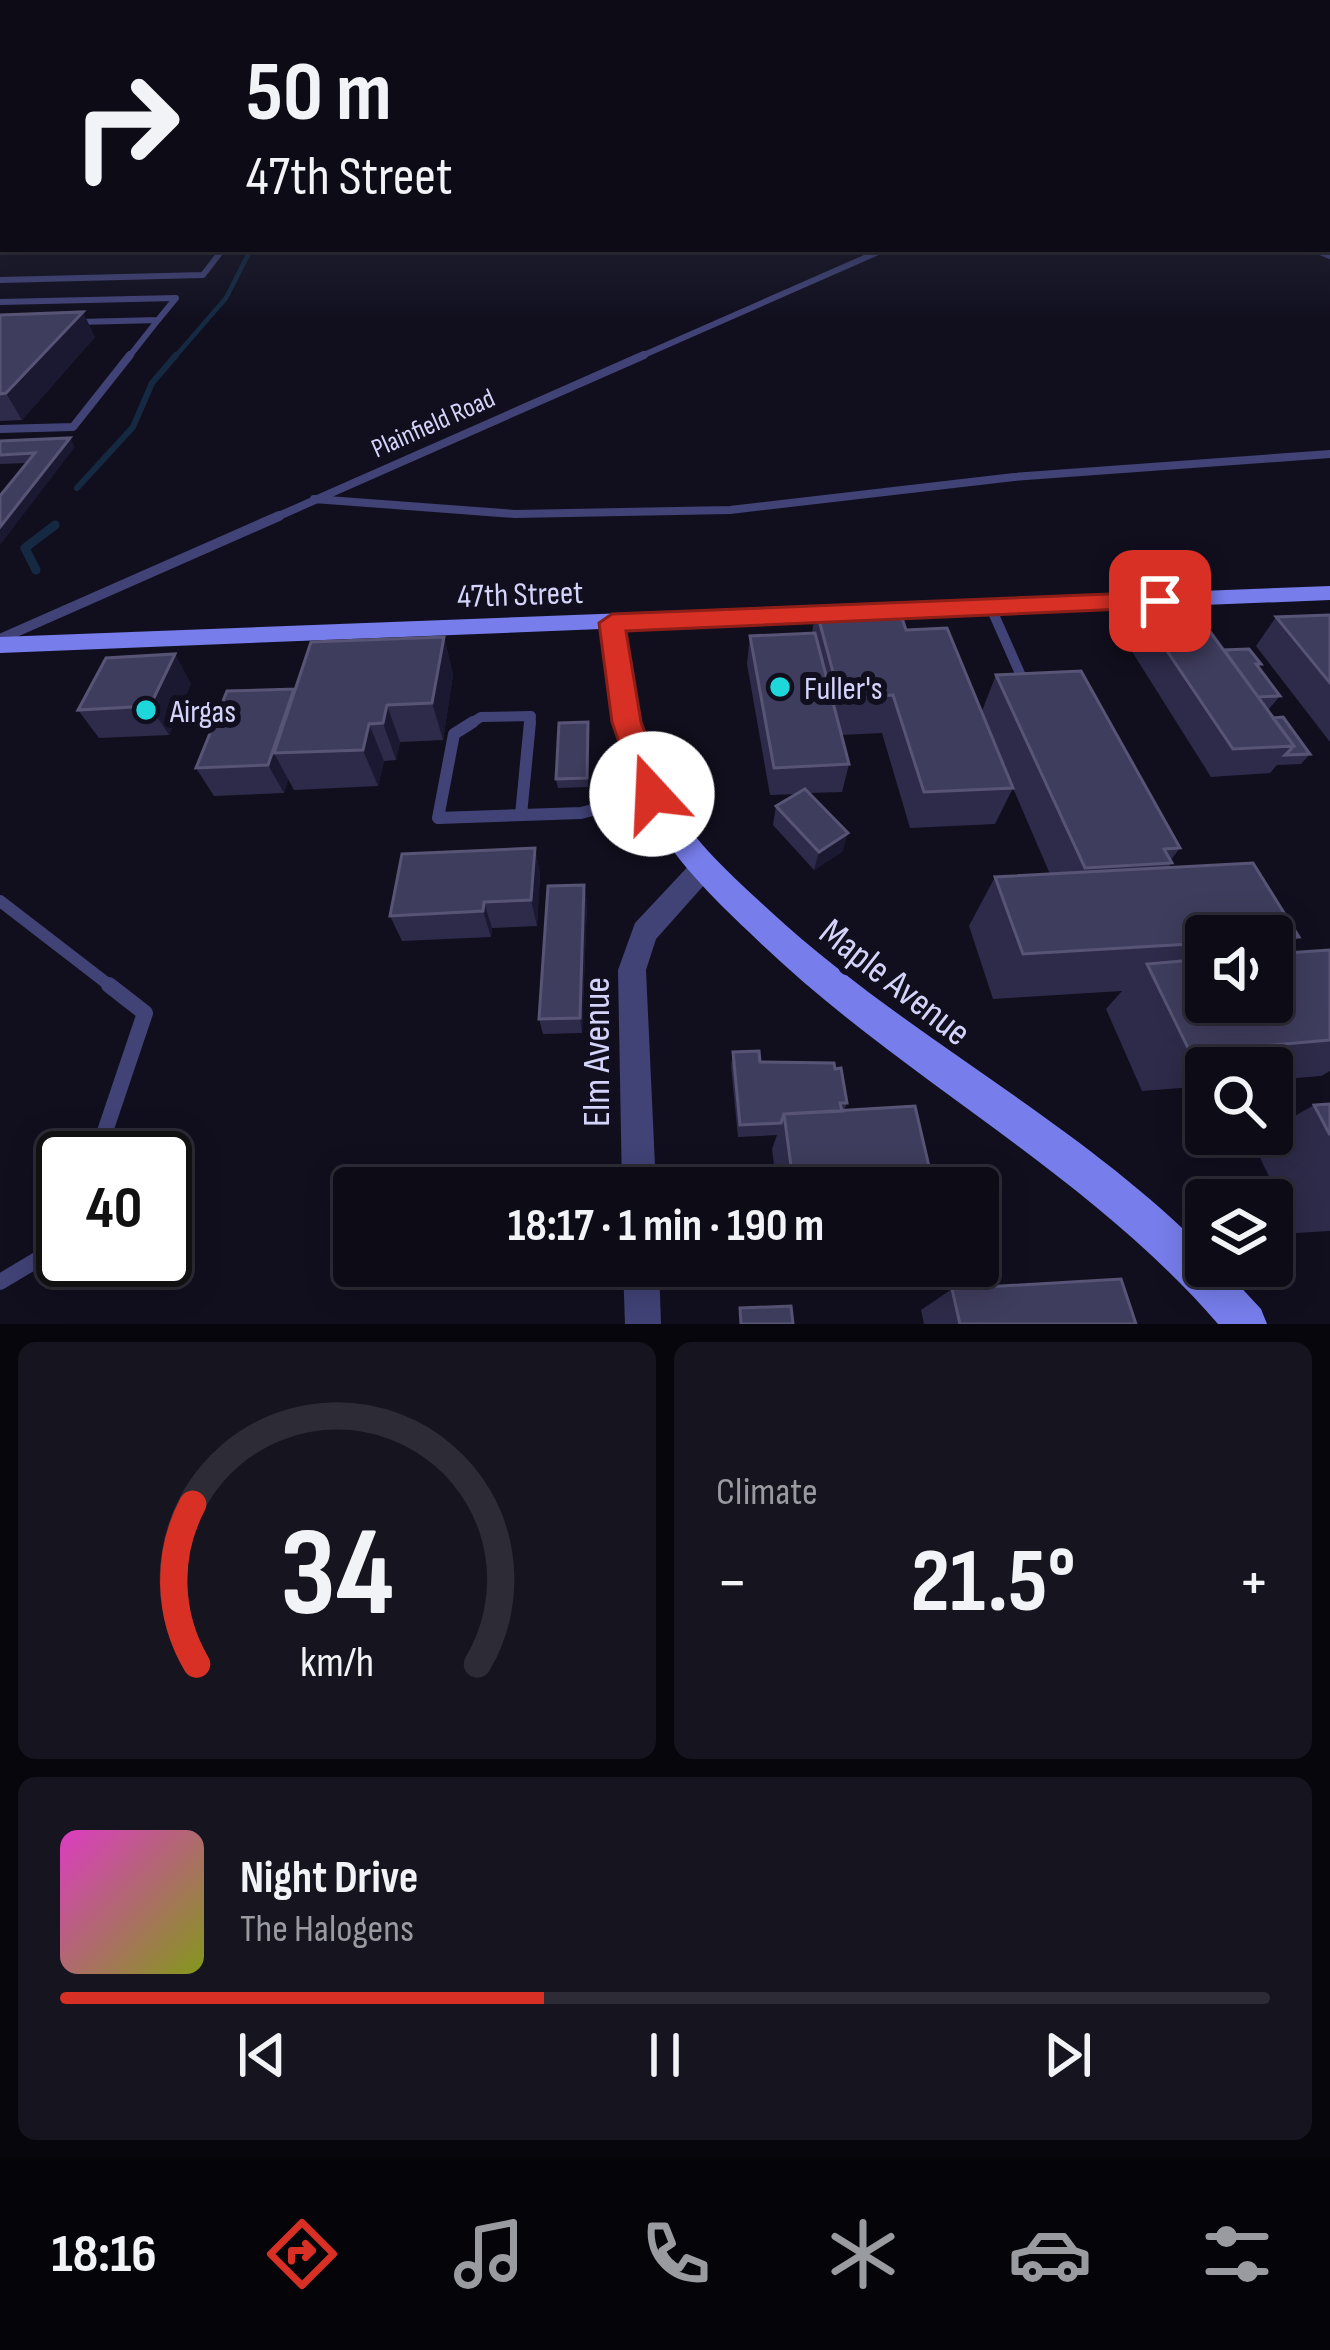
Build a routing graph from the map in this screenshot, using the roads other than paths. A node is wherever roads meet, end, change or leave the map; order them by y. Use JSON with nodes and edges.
{"nodes":[{"id":1,"x":220,"y":252,"type":"edge"},
{"id":2,"x":878,"y":252,"type":"edge"},
{"id":3,"x":0,"y":280,"type":"edge"},
{"id":4,"x":103,"y":299,"type":"junction"},
{"id":5,"x":0,"y":302,"type":"edge"},
{"id":6,"x":158,"y":320,"type":"junction"},
{"id":7,"x":62,"y":322,"type":"edge"},
{"id":8,"x":82,"y":322,"type":"junction"},
{"id":9,"x":0,"y":430,"type":"edge"},
{"id":10,"x":1330,"y":454,"type":"edge"},
{"id":11,"x":314,"y":499,"type":"junction"},
{"id":12,"x":1330,"y":593,"type":"edge"},
{"id":13,"x":991,"y":608,"type":"junction"},
{"id":14,"x":612,"y":623,"type":"junction"},
{"id":15,"x":0,"y":642,"type":"edge"},
{"id":16,"x":1030,"y":694,"type":"edge"},
{"id":17,"x":652,"y":794,"type":"junction"},
{"id":18,"x":521,"y":814,"type":"junction"},
{"id":19,"x":704,"y":867,"type":"junction"},
{"id":20,"x":0,"y":901,"type":"edge"},
{"id":21,"x":105,"y":1131,"type":"edge"},
{"id":22,"x":638,"y":1167,"type":"edge"},
{"id":23,"x":36,"y":1260,"type":"edge"},
{"id":24,"x":0,"y":1282,"type":"edge"},
{"id":25,"x":642,"y":1287,"type":"edge"},
{"id":26,"x":643,"y":1324,"type":"edge"},
{"id":27,"x":1246,"y":1324,"type":"edge"}],
"edges":[{"from":1,"to":3,"type":"lane"},
{"from":2,"to":11,"type":"lane","name":"Plainfield Road"},
{"from":4,"to":5,"type":"lane"},
{"from":4,"to":6,"type":"lane"},
{"from":4,"to":8,"type":"lane"},
{"from":6,"to":8,"type":"lane"},
{"from":6,"to":9,"type":"lane"},
{"from":7,"to":8,"type":"lane"},
{"from":10,"to":11,"type":"lane"},
{"from":11,"to":15,"type":"lane","name":"Plainfield Road"},
{"from":12,"to":13,"type":"main road","name":"47th Street"},
{"from":13,"to":14,"type":"main road","name":"47th Street"},
{"from":13,"to":16,"type":"lane"},
{"from":14,"to":15,"type":"main road","name":"47th Street"},
{"from":14,"to":17,"type":"main road","name":"Maple Avenue"},
{"from":17,"to":18,"type":"lane"},
{"from":17,"to":19,"type":"main road","name":"Maple Avenue"},
{"from":18,"to":18,"type":"lane"},
{"from":19,"to":22,"type":"street","name":"Elm Avenue"},
{"from":19,"to":27,"type":"main road","name":"Maple Avenue"},
{"from":20,"to":21,"type":"lane"},
{"from":23,"to":24,"type":"lane"},
{"from":25,"to":26,"type":"street"}]}
